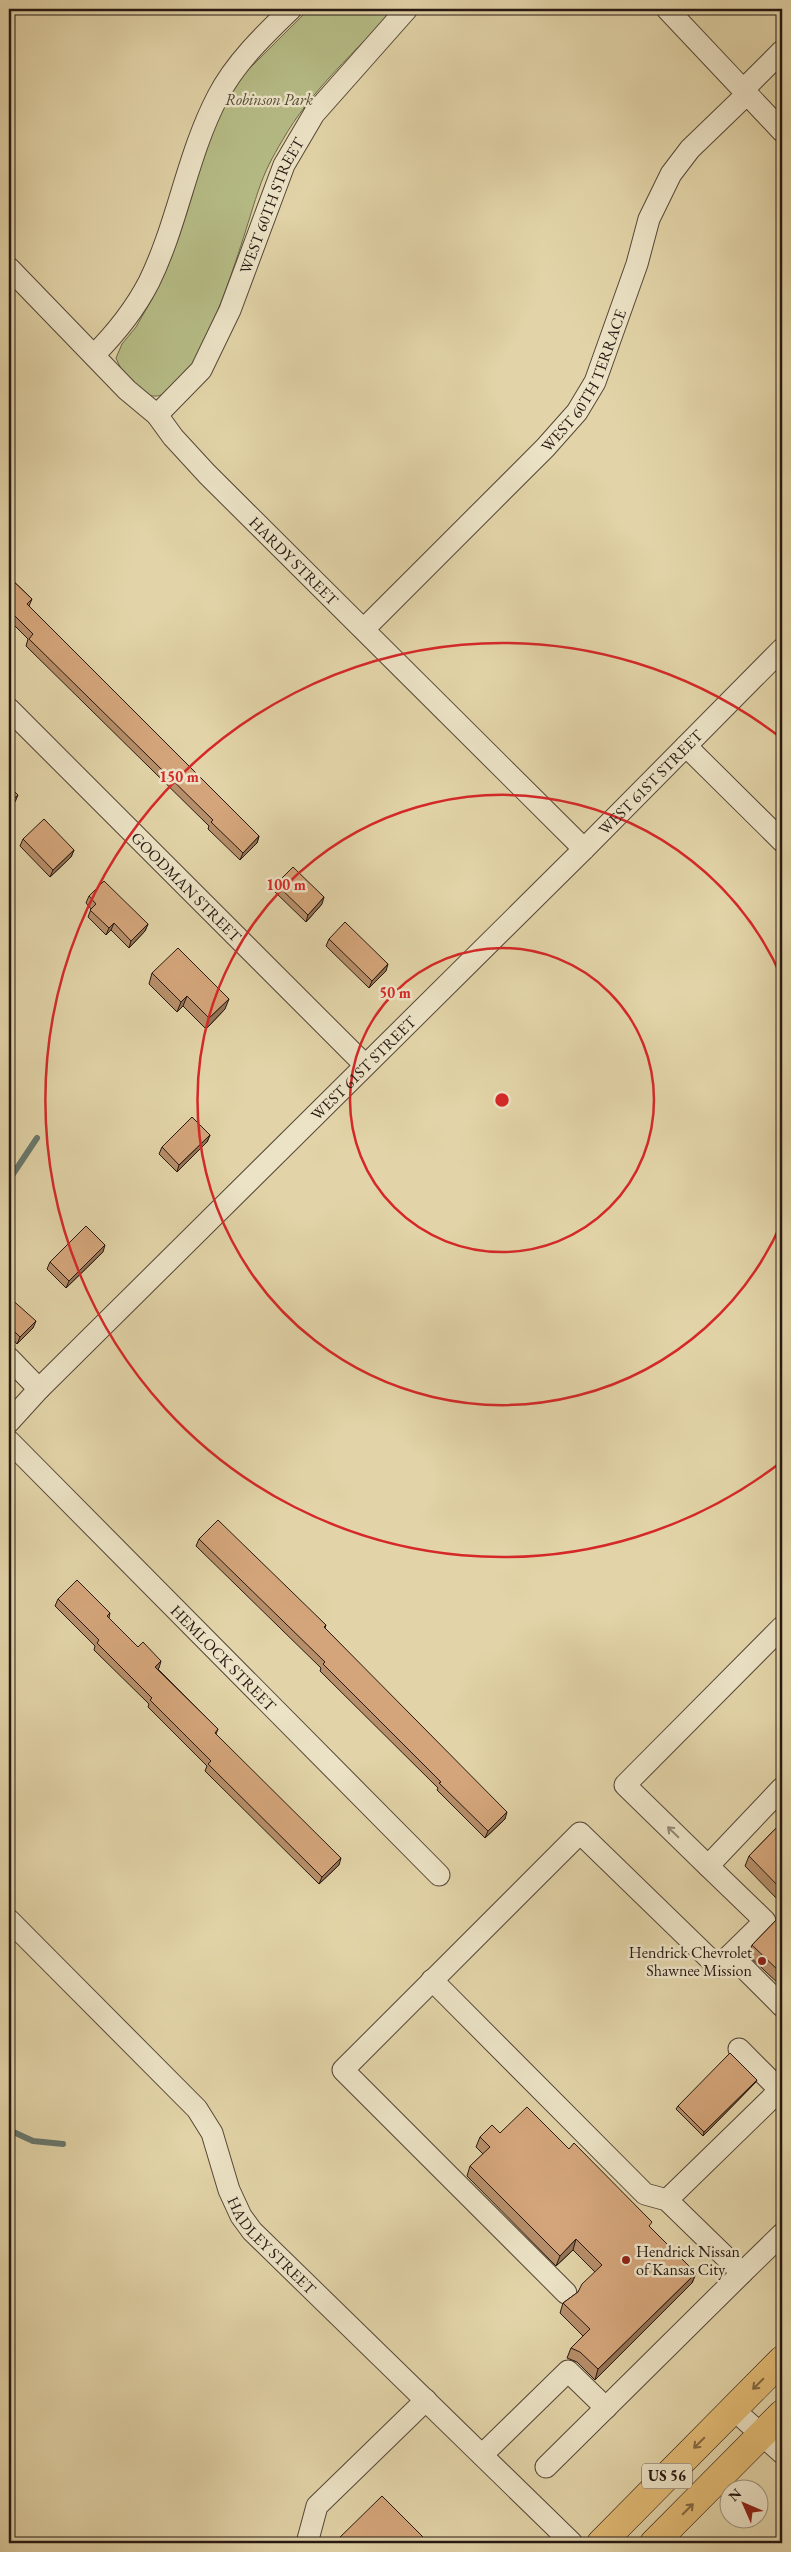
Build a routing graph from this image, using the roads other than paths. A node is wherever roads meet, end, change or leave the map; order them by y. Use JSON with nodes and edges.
{"nodes":[{"id":1,"x":291,"y":9,"type":"edge"},
{"id":2,"x":408,"y":9,"type":"edge"},
{"id":3,"x":667,"y":9,"type":"edge"},
{"id":4,"x":782,"y":51,"type":"edge"},
{"id":5,"x":745,"y":92,"type":"junction"},
{"id":6,"x":782,"y":130,"type":"edge"},
{"id":7,"x":9,"y":268,"type":"edge"},
{"id":8,"x":94,"y":355,"type":"junction"},
{"id":9,"x":156,"y":415,"type":"junction"},
{"id":10,"x":364,"y":629,"type":"junction"},
{"id":11,"x":782,"y":649,"type":"edge"},
{"id":12,"x":9,"y":709,"type":"edge"},
{"id":13,"x":686,"y":746,"type":"junction"},
{"id":14,"x":782,"y":841,"type":"edge"},
{"id":15,"x":584,"y":849,"type":"junction"},
{"id":16,"x":365,"y":1065,"type":"junction"},
{"id":17,"x":9,"y":1358,"type":"edge"},
{"id":18,"x":39,"y":1389,"type":"junction"},
{"id":19,"x":9,"y":1422,"type":"edge"},
{"id":20,"x":9,"y":1441,"type":"edge"},
{"id":21,"x":782,"y":1627,"type":"edge"},
{"id":22,"x":782,"y":1788,"type":"edge"},
{"id":23,"x":708,"y":1866,"type":"junction"},
{"id":24,"x":439,"y":1875,"type":"dead end"},
{"id":25,"x":9,"y":1920,"type":"edge"},
{"id":26,"x":731,"y":1955,"type":"junction"},
{"id":27,"x":432,"y":1980,"type":"junction"},
{"id":28,"x":781,"y":2005,"type":"edge"},
{"id":29,"x":739,"y":2049,"type":"dead end"},
{"id":30,"x":781,"y":2091,"type":"edge"},
{"id":31,"x":667,"y":2200,"type":"junction"},
{"id":32,"x":782,"y":2234,"type":"edge"},
{"id":33,"x":742,"y":2273,"type":"junction"},
{"id":34,"x":566,"y":2293,"type":"dead end"},
{"id":35,"x":782,"y":2360,"type":"edge"},
{"id":36,"x":426,"y":2400,"type":"junction"},
{"id":37,"x":606,"y":2408,"type":"junction"},
{"id":38,"x":733,"y":2408,"type":"junction"},
{"id":39,"x":782,"y":2414,"type":"edge"},
{"id":40,"x":761,"y":2435,"type":"junction"},
{"id":41,"x":782,"y":2453,"type":"edge"},
{"id":42,"x":482,"y":2455,"type":"junction"},
{"id":43,"x":546,"y":2467,"type":"dead end"},
{"id":44,"x":307,"y":2543,"type":"edge"},
{"id":45,"x":572,"y":2543,"type":"edge"},
{"id":46,"x":601,"y":2543,"type":"edge"},
{"id":47,"x":654,"y":2543,"type":"edge"}],
"edges":[{"from":1,"to":8,"type":"street"},
{"from":2,"to":9,"type":"street","name":"WEST 60TH STREET"},
{"from":3,"to":5,"type":"street"},
{"from":4,"to":5,"type":"street","name":"WEST 60TH TERRACE"},
{"from":5,"to":6,"type":"street"},
{"from":5,"to":10,"type":"street","name":"WEST 60TH TERRACE"},
{"from":7,"to":8,"type":"street","name":"HARDY STREET"},
{"from":8,"to":9,"type":"street","name":"HARDY STREET"},
{"from":9,"to":10,"type":"street","name":"HARDY STREET"},
{"from":10,"to":15,"type":"street","name":"HARDY STREET"},
{"from":11,"to":13,"type":"street","name":"WEST 61ST STREET"},
{"from":12,"to":16,"type":"street","name":"GOODMAN STREET"},
{"from":13,"to":14,"type":"street"},
{"from":13,"to":15,"type":"street","name":"WEST 61ST STREET"},
{"from":15,"to":16,"type":"street","name":"WEST 61ST STREET"},
{"from":16,"to":18,"type":"street","name":"WEST 61ST STREET"},
{"from":17,"to":18,"type":"street"},
{"from":18,"to":19,"type":"street","name":"WEST 61ST STREET"},
{"from":20,"to":24,"type":"street","name":"HEMLOCK STREET"},
{"from":23,"to":21,"type":"street","one_way":true},
{"from":22,"to":23,"type":"street"},
{"from":23,"to":26,"type":"street"},
{"from":25,"to":36,"type":"street","name":"HADLEY STREET"},
{"from":26,"to":27,"type":"street"},
{"from":26,"to":28,"type":"street"},
{"from":27,"to":31,"type":"street"},
{"from":27,"to":34,"type":"street"},
{"from":29,"to":30,"type":"street"},
{"from":30,"to":31,"type":"street"},
{"from":31,"to":33,"type":"street"},
{"from":32,"to":33,"type":"street"},
{"from":33,"to":37,"type":"street"},
{"from":35,"to":38,"type":"highway","number":"US 56","one_way":true},
{"from":36,"to":42,"type":"street","name":"HADLEY STREET"},
{"from":36,"to":44,"type":"street"},
{"from":37,"to":42,"type":"street"},
{"from":37,"to":43,"type":"street"},
{"from":38,"to":40,"type":"street"},
{"from":38,"to":46,"type":"highway","number":"US 56","one_way":true},
{"from":39,"to":40,"type":"highway","number":"US 56"},
{"from":40,"to":41,"type":"street"},
{"from":47,"to":40,"type":"highway","number":"US 56","one_way":true},
{"from":42,"to":45,"type":"street","name":"HADLEY STREET"}]}
